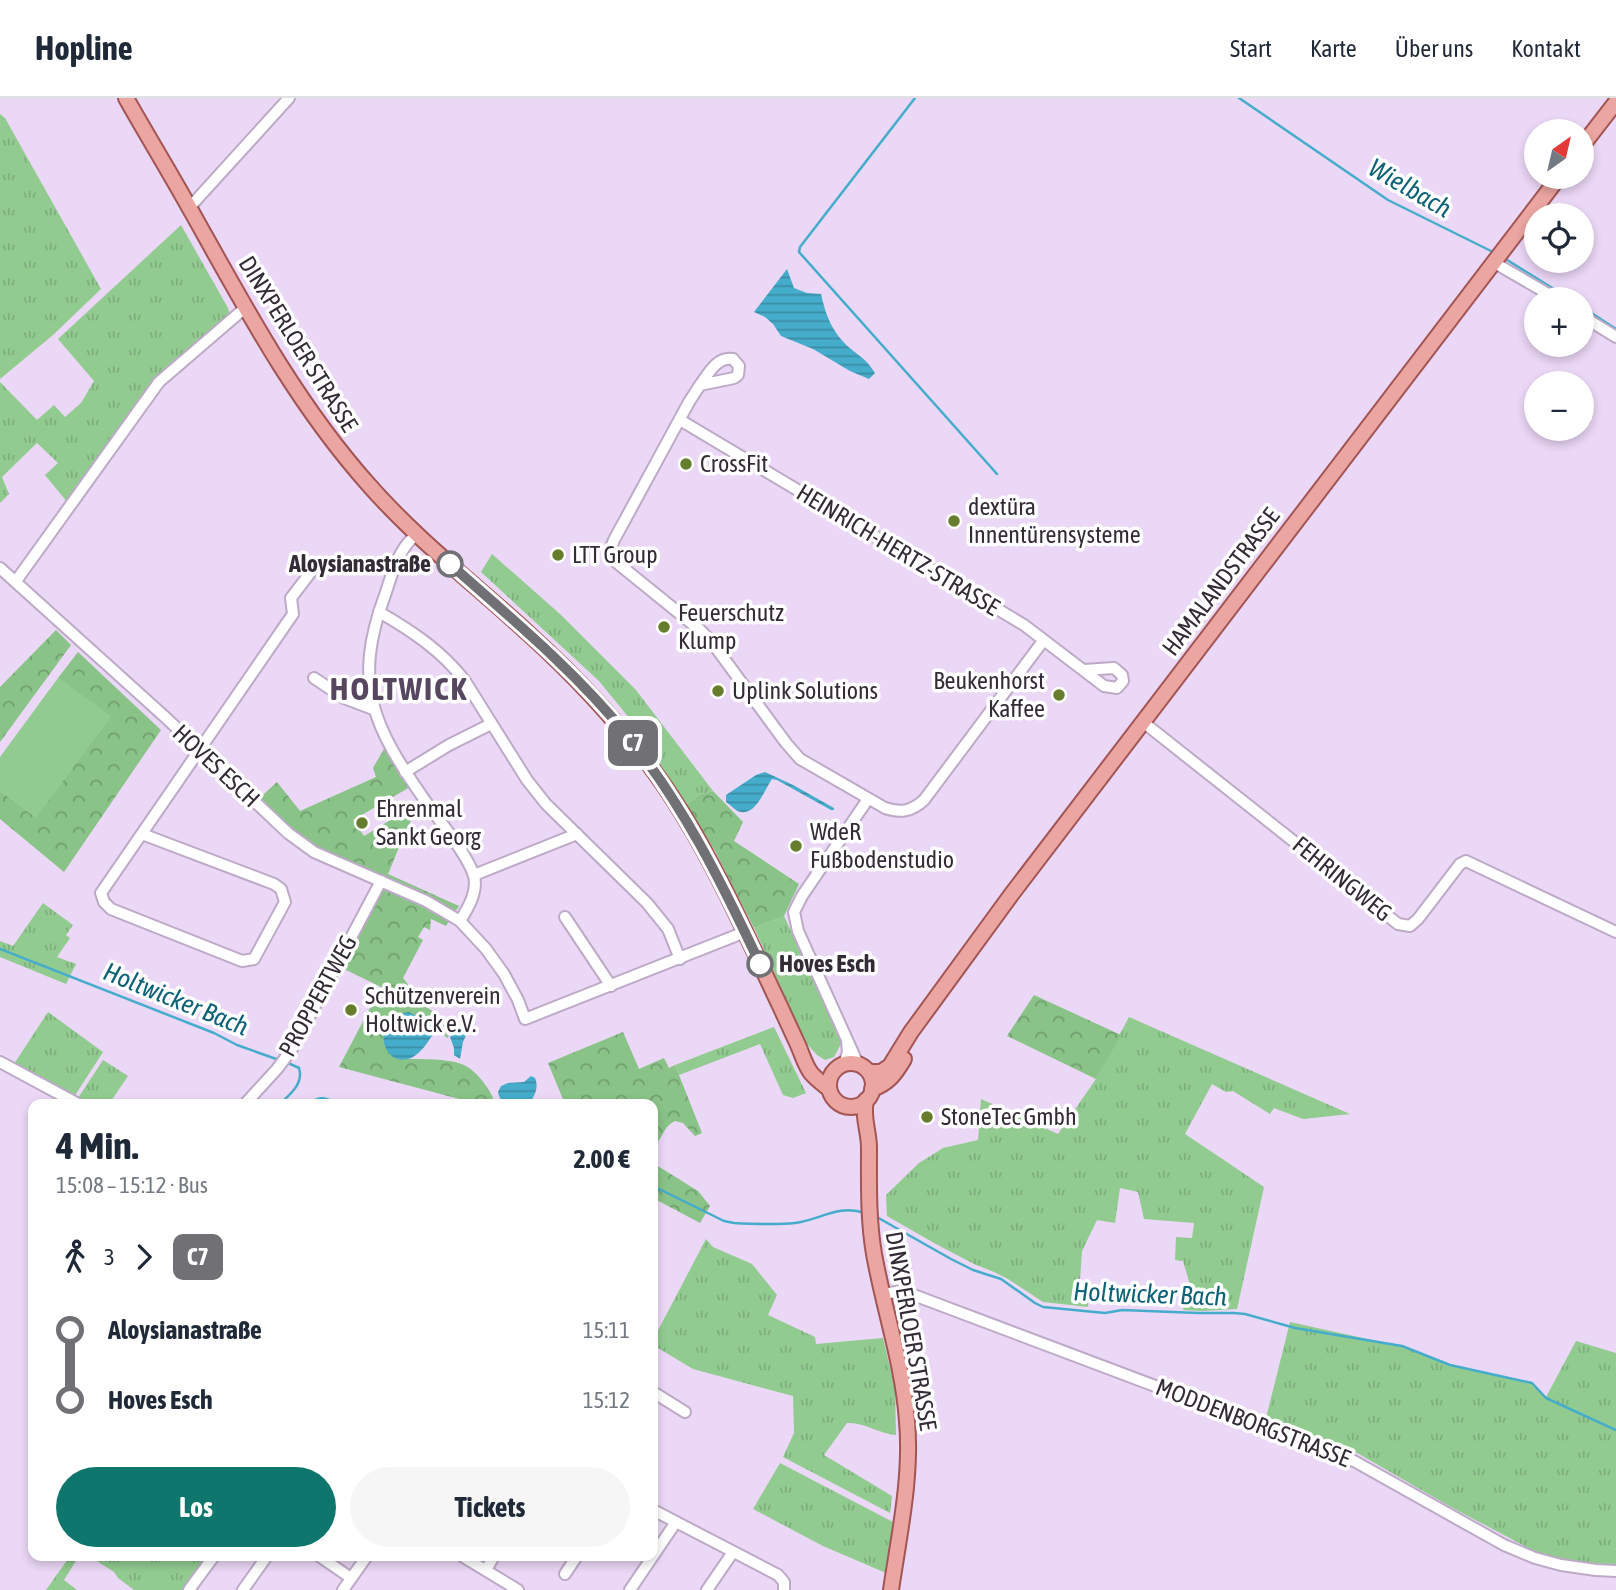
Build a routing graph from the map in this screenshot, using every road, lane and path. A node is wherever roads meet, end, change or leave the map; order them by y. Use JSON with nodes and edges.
{"nodes":[{"id":1,"x":126,"y":98,"type":"edge"},
{"id":2,"x":289,"y":98,"type":"edge"},
{"id":3,"x":1616,"y":102,"type":"edge"},
{"id":4,"x":1594,"y":130,"type":"edge"},
{"id":5,"x":1550,"y":189,"type":"edge"},
{"id":6,"x":189,"y":208,"type":"junction"},
{"id":7,"x":1496,"y":258,"type":"junction"},
{"id":8,"x":1539,"y":287,"type":"edge"},
{"id":9,"x":245,"y":308,"type":"junction"},
{"id":10,"x":1594,"y":323,"type":"edge"},
{"id":11,"x":1616,"y":337,"type":"edge"},
{"id":12,"x":700,"y":386,"type":"dead end"},
{"id":13,"x":680,"y":420,"type":"junction"},
{"id":14,"x":416,"y":534,"type":"junction"},
{"id":15,"x":317,"y":564,"type":"dead end"},
{"id":16,"x":0,"y":568,"type":"edge"},
{"id":17,"x":16,"y":581,"type":"junction"},
{"id":18,"x":379,"y":612,"type":"junction"},
{"id":19,"x":1043,"y":641,"type":"junction"},
{"id":20,"x":1084,"y":670,"type":"dead end"},
{"id":21,"x":314,"y":678,"type":"dead end"},
{"id":22,"x":373,"y":709,"type":"junction"},
{"id":23,"x":1143,"y":722,"type":"junction"},
{"id":24,"x":491,"y":724,"type":"junction"},
{"id":25,"x":200,"y":750,"type":"junction"},
{"id":26,"x":405,"y":772,"type":"junction"},
{"id":27,"x":869,"y":799,"type":"junction"},
{"id":28,"x":142,"y":834,"type":"junction"},
{"id":29,"x":577,"y":834,"type":"junction"},
{"id":30,"x":474,"y":875,"type":"junction"},
{"id":31,"x":381,"y":881,"type":"junction"},
{"id":32,"x":565,"y":917,"type":"dead end"},
{"id":33,"x":460,"y":920,"type":"junction"},
{"id":34,"x":745,"y":932,"type":"junction"},
{"id":35,"x":1616,"y":932,"type":"edge"},
{"id":36,"x":680,"y":959,"type":"junction"},
{"id":37,"x":611,"y":986,"type":"junction"},
{"id":38,"x":923,"y":1017,"type":"junction"},
{"id":39,"x":804,"y":1059,"type":"junction"},
{"id":40,"x":0,"y":1062,"type":"edge"},
{"id":41,"x":852,"y":1067,"type":"junction"},
{"id":42,"x":830,"y":1088,"type":"junction"},
{"id":43,"x":869,"y":1095,"type":"junction"},
{"id":44,"x":69,"y":1099,"type":"edge"},
{"id":45,"x":250,"y":1099,"type":"edge"},
{"id":46,"x":849,"y":1107,"type":"junction"},
{"id":47,"x":869,"y":1162,"type":"junction"},
{"id":48,"x":882,"y":1294,"type":"junction"},
{"id":49,"x":658,"y":1395,"type":"edge"},
{"id":50,"x":685,"y":1412,"type":"dead end"},
{"id":51,"x":658,"y":1513,"type":"edge"},
{"id":52,"x":676,"y":1522,"type":"junction"},
{"id":53,"x":658,"y":1549,"type":"edge"},
{"id":54,"x":733,"y":1552,"type":"junction"},
{"id":55,"x":210,"y":1561,"type":"edge"},
{"id":56,"x":263,"y":1561,"type":"edge"},
{"id":57,"x":326,"y":1561,"type":"edge"},
{"id":58,"x":363,"y":1561,"type":"edge"},
{"id":59,"x":471,"y":1561,"type":"edge"},
{"id":60,"x":491,"y":1561,"type":"edge"},
{"id":61,"x":574,"y":1561,"type":"edge"},
{"id":62,"x":650,"y":1561,"type":"edge"},
{"id":63,"x":486,"y":1570,"type":"junction"},
{"id":64,"x":1616,"y":1571,"type":"edge"},
{"id":65,"x":565,"y":1574,"type":"dead end"},
{"id":66,"x":351,"y":1578,"type":"junction"},
{"id":67,"x":189,"y":1590,"type":"edge"},
{"id":68,"x":243,"y":1590,"type":"edge"},
{"id":69,"x":343,"y":1590,"type":"edge"},
{"id":70,"x":518,"y":1590,"type":"edge"},
{"id":71,"x":630,"y":1590,"type":"edge"},
{"id":72,"x":707,"y":1590,"type":"edge"},
{"id":73,"x":784,"y":1590,"type":"edge"},
{"id":74,"x":891,"y":1590,"type":"edge"}],
"edges":[{"from":1,"to":6,"type":"main road","name":"DINXPERLOER STRASSE"},
{"from":2,"to":6,"type":"street"},
{"from":3,"to":4,"type":"main road"},
{"from":5,"to":7,"type":"main road","name":"HAMALANDSTRASSE"},
{"from":6,"to":9,"type":"main road","name":"DINXPERLOER STRASSE"},
{"from":7,"to":8,"type":"street"},
{"from":7,"to":23,"type":"main road","name":"HAMALANDSTRASSE"},
{"from":9,"to":14,"type":"main road","name":"DINXPERLOER STRASSE"},
{"from":9,"to":17,"type":"street"},
{"from":10,"to":11,"type":"street"},
{"from":12,"to":13,"type":"street"},
{"from":13,"to":19,"type":"street","name":"HEINRICH-HERTZ-STRASSE"},
{"from":13,"to":27,"type":"street"},
{"from":14,"to":18,"type":"street"},
{"from":14,"to":34,"type":"main road","name":"DINXPERLOER STRASSE"},
{"from":15,"to":25,"type":"street"},
{"from":16,"to":17,"type":"street","name":"HOVES ESCH"},
{"from":17,"to":25,"type":"street","name":"HOVES ESCH"},
{"from":18,"to":22,"type":"street"},
{"from":18,"to":24,"type":"street"},
{"from":19,"to":20,"type":"street","name":"HEINRICH-HERTZ-STRASSE"},
{"from":19,"to":27,"type":"street"},
{"from":21,"to":22,"type":"street"},
{"from":22,"to":26,"type":"street"},
{"from":23,"to":35,"type":"street","name":"FEHRINGWEG"},
{"from":23,"to":38,"type":"main road","name":"HAMALANDSTRASSE"},
{"from":24,"to":26,"type":"street"},
{"from":24,"to":29,"type":"street"},
{"from":25,"to":28,"type":"street"},
{"from":25,"to":31,"type":"street","name":"HOVES ESCH"},
{"from":26,"to":30,"type":"street"},
{"from":27,"to":41,"type":"street"},
{"from":28,"to":28,"type":"street"},
{"from":29,"to":30,"type":"street"},
{"from":29,"to":36,"type":"street"},
{"from":30,"to":33,"type":"street"},
{"from":31,"to":33,"type":"street","name":"HOVES ESCH"},
{"from":31,"to":45,"type":"street","name":"PROPPERTWEG"},
{"from":32,"to":37,"type":"street"},
{"from":33,"to":37,"type":"street","name":"HOVES ESCH"},
{"from":34,"to":36,"type":"street","name":"HOVES ESCH"},
{"from":34,"to":39,"type":"main road","name":"DINXPERLOER STRASSE"},
{"from":36,"to":37,"type":"street","name":"HOVES ESCH"},
{"from":38,"to":41,"type":"main road","name":"HAMALANDSTRASSE"},
{"from":38,"to":43,"type":"main road","name":"HAMALANDSTRASSE"},
{"from":39,"to":41,"type":"main road"},
{"from":39,"to":42,"type":"main road","name":"DINXPERLOER STRASSE"},
{"from":40,"to":44,"type":"street"},
{"from":41,"to":42,"type":"main road"},
{"from":41,"to":43,"type":"main road"},
{"from":42,"to":46,"type":"main road"},
{"from":43,"to":46,"type":"main road"},
{"from":43,"to":47,"type":"main road","name":"DINXPERLOER STRASSE"},
{"from":46,"to":47,"type":"main road","name":"DINXPERLOER STRASSE"},
{"from":47,"to":48,"type":"main road","name":"DINXPERLOER STRASSE"},
{"from":48,"to":64,"type":"street","name":"MODDENBORGSTRASSE"},
{"from":48,"to":74,"type":"main road","name":"DINXPERLOER STRASSE"},
{"from":49,"to":50,"type":"street"},
{"from":51,"to":52,"type":"street"},
{"from":52,"to":53,"type":"street"},
{"from":52,"to":54,"type":"street"},
{"from":54,"to":72,"type":"street"},
{"from":54,"to":73,"type":"street"},
{"from":55,"to":67,"type":"street"},
{"from":56,"to":68,"type":"street"},
{"from":57,"to":66,"type":"street"},
{"from":58,"to":66,"type":"street"},
{"from":59,"to":63,"type":"street"},
{"from":60,"to":63,"type":"street"},
{"from":61,"to":65,"type":"street"},
{"from":62,"to":71,"type":"street"},
{"from":63,"to":70,"type":"street"},
{"from":66,"to":69,"type":"street"}]}
